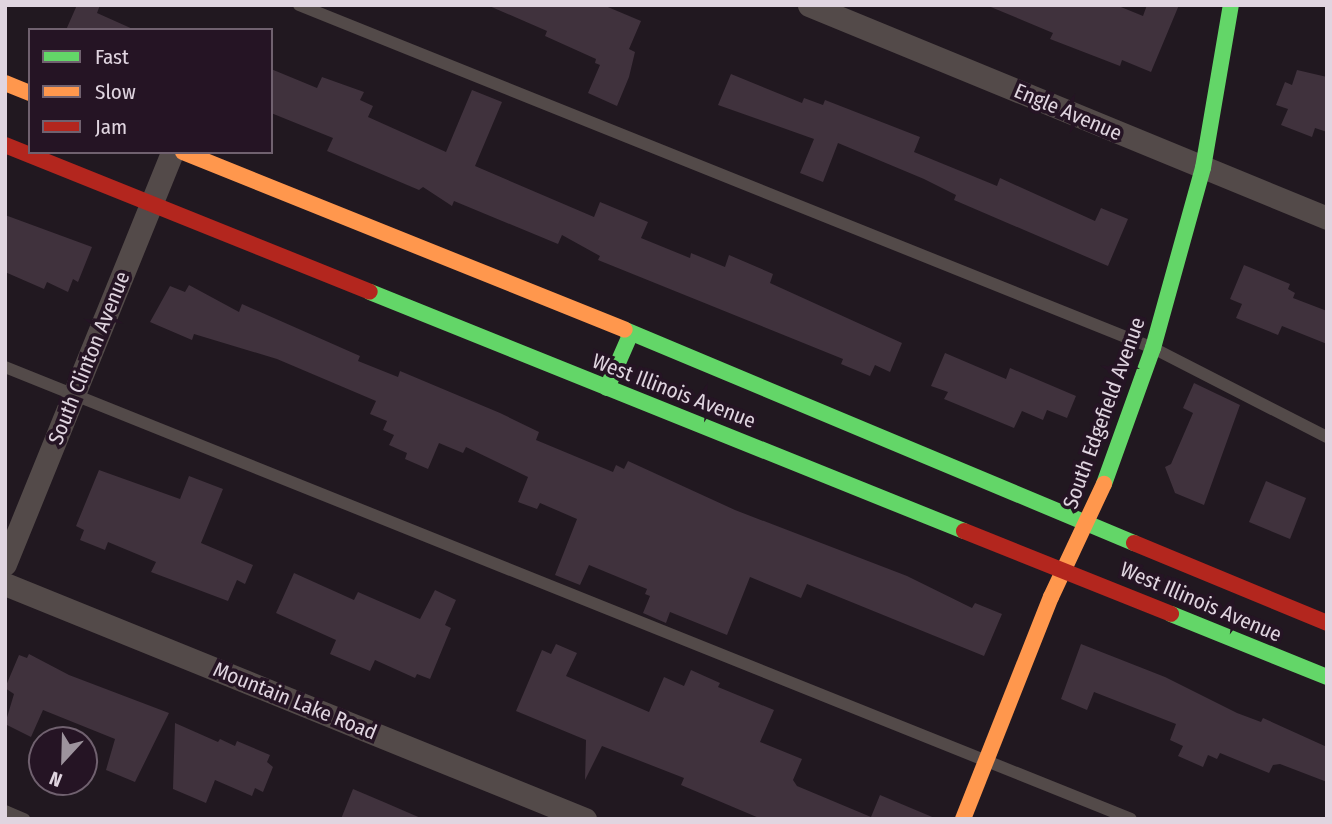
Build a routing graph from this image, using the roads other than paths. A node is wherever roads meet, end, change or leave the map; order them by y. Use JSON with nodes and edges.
{"nodes":[{"id":1,"x":299,"y":5,"type":"edge"},
{"id":2,"x":809,"y":5,"type":"edge"},
{"id":3,"x":1231,"y":5,"type":"edge"},
{"id":4,"x":5,"y":83,"type":"edge"},
{"id":5,"x":28,"y":92,"type":"edge"},
{"id":6,"x":5,"y":145,"type":"edge"},
{"id":7,"x":171,"y":154,"type":"edge"},
{"id":8,"x":188,"y":154,"type":"edge"},
{"id":9,"x":1203,"y":169,"type":"junction"},
{"id":10,"x":151,"y":204,"type":"junction"},
{"id":11,"x":1327,"y":218,"type":"edge"},
{"id":12,"x":631,"y":332,"type":"junction"},
{"id":13,"x":1153,"y":348,"type":"junction"},
{"id":14,"x":5,"y":367,"type":"edge"},
{"id":15,"x":607,"y":388,"type":"junction"},
{"id":16,"x":74,"y":395,"type":"junction"},
{"id":17,"x":1327,"y":438,"type":"edge"},
{"id":18,"x":1086,"y":523,"type":"junction"},
{"id":19,"x":5,"y":564,"type":"edge"},
{"id":20,"x":1065,"y":568,"type":"junction"},
{"id":21,"x":5,"y":584,"type":"edge"},
{"id":22,"x":1327,"y":623,"type":"edge"},
{"id":23,"x":1327,"y":677,"type":"edge"},
{"id":24,"x":987,"y":759,"type":"junction"},
{"id":25,"x":5,"y":811,"type":"edge"},
{"id":26,"x":24,"y":819,"type":"edge"},
{"id":27,"x":585,"y":819,"type":"edge"},
{"id":28,"x":964,"y":819,"type":"edge"},
{"id":29,"x":1131,"y":819,"type":"edge"}],
"edges":[{"from":1,"to":13,"type":"lane"},
{"from":2,"to":9,"type":"street","name":"Engle Avenue"},
{"from":3,"to":9,"type":"main road","name":"South Edgefield Avenue"},
{"from":4,"to":5,"type":"main road"},
{"from":6,"to":10,"type":"main road","name":"West Illinois Avenue"},
{"from":7,"to":10,"type":"street","name":"South Clinton Avenue"},
{"from":8,"to":12,"type":"main road","name":"West Illinois Avenue"},
{"from":9,"to":11,"type":"street","name":"Engle Avenue"},
{"from":9,"to":13,"type":"main road","name":"South Edgefield Avenue"},
{"from":10,"to":15,"type":"main road","name":"West Illinois Avenue"},
{"from":10,"to":16,"type":"street","name":"South Clinton Avenue"},
{"from":12,"to":15,"type":"main road"},
{"from":12,"to":18,"type":"main road","name":"West Illinois Avenue"},
{"from":13,"to":17,"type":"lane"},
{"from":13,"to":18,"type":"main road","name":"South Edgefield Avenue"},
{"from":14,"to":16,"type":"lane"},
{"from":15,"to":20,"type":"main road","name":"West Illinois Avenue"},
{"from":16,"to":19,"type":"street","name":"South Clinton Avenue"},
{"from":16,"to":24,"type":"lane"},
{"from":18,"to":20,"type":"main road","name":"South Edgefield Avenue"},
{"from":18,"to":22,"type":"main road","name":"West Illinois Avenue"},
{"from":20,"to":23,"type":"main road","name":"West Illinois Avenue"},
{"from":20,"to":24,"type":"main road","name":"South Edgefield Avenue"},
{"from":21,"to":27,"type":"street","name":"Mountain Lake Road"},
{"from":24,"to":28,"type":"main road","name":"South Edgefield Avenue"},
{"from":24,"to":29,"type":"lane"},
{"from":25,"to":26,"type":"lane"}]}
